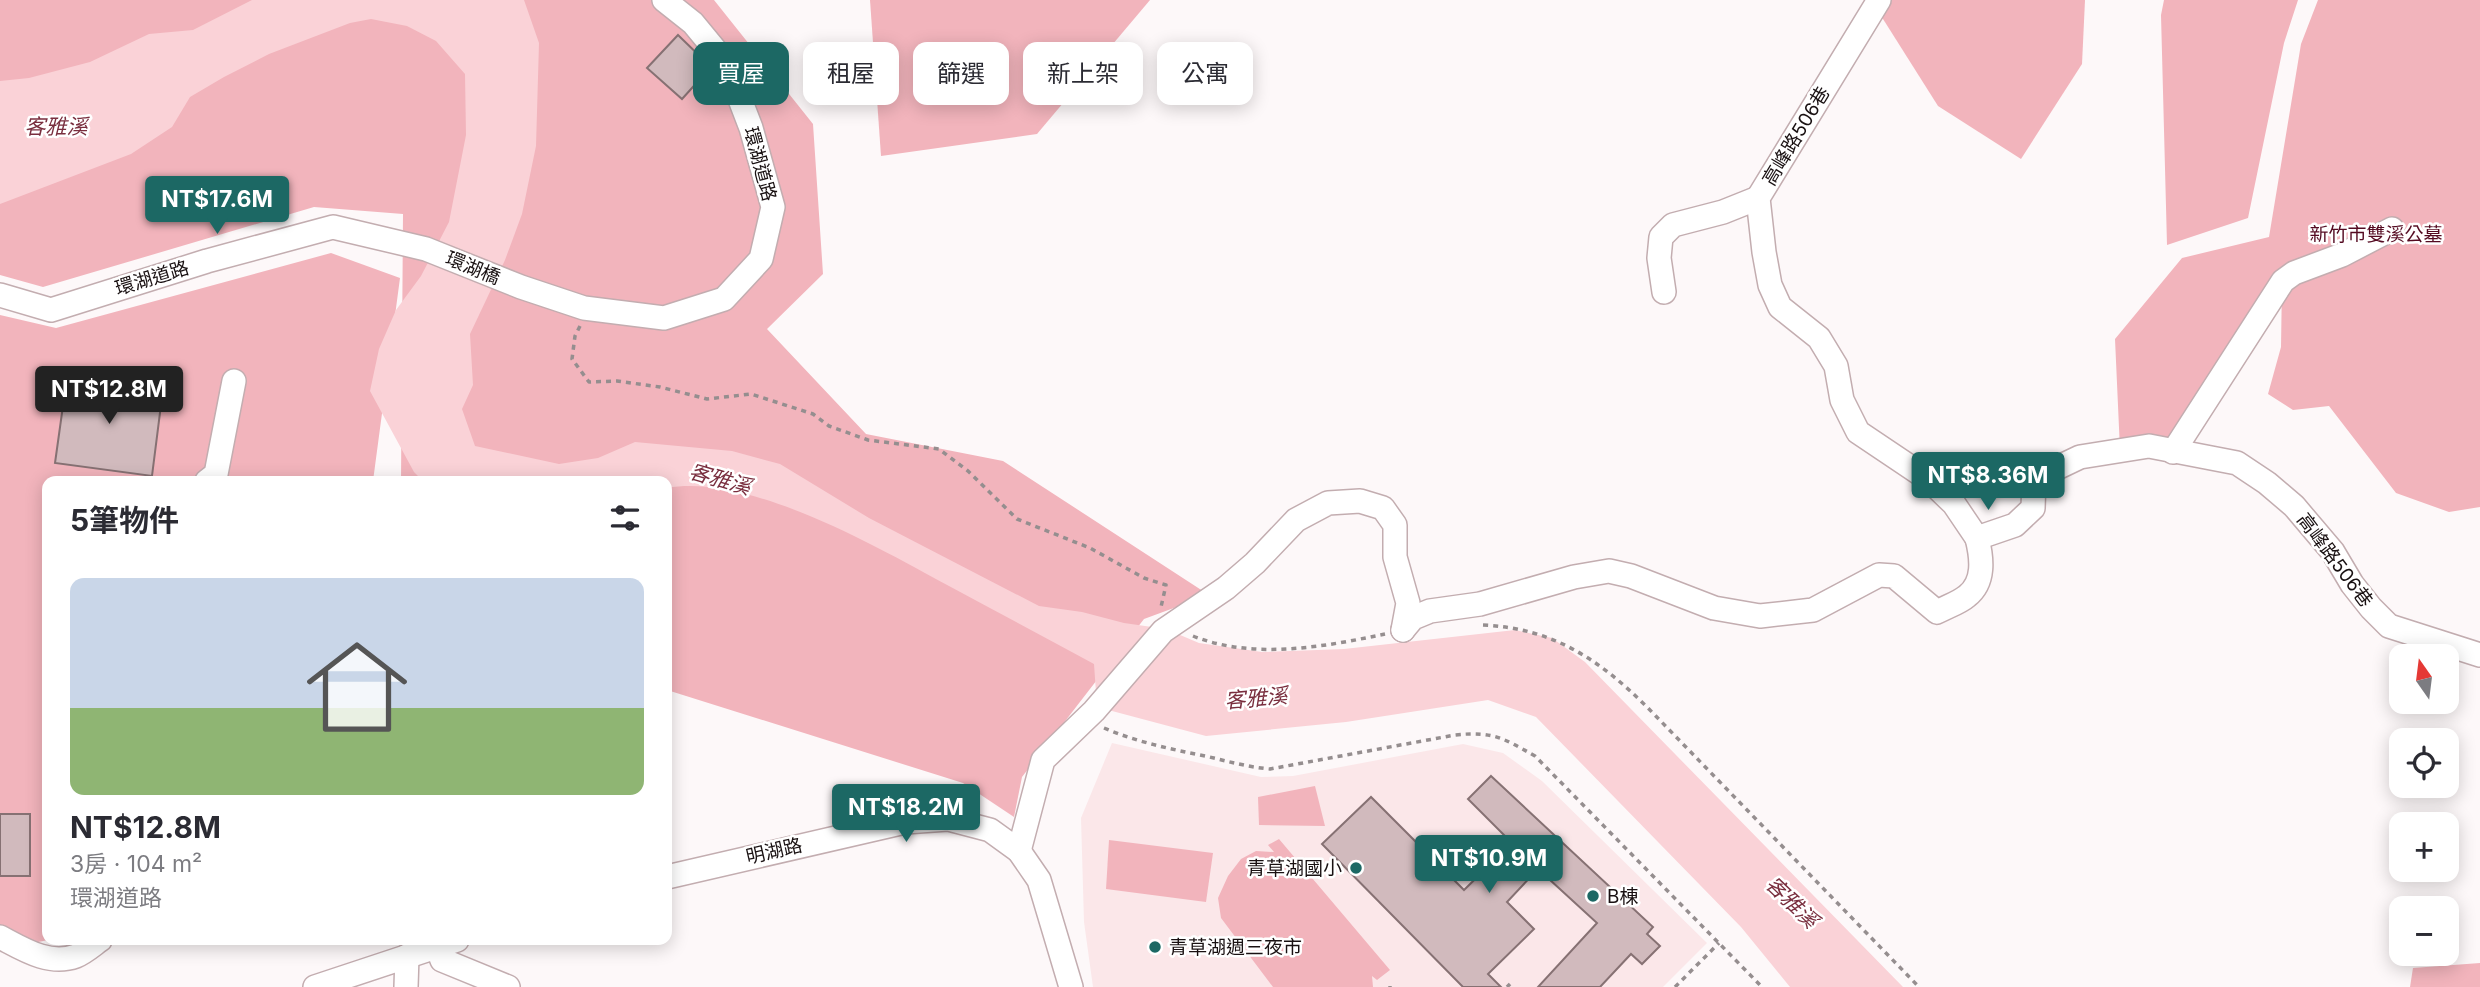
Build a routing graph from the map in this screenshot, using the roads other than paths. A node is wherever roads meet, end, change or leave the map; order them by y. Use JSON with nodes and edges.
{"nodes":[{"id":1,"x":664,"y":0,"type":"edge"},
{"id":2,"x":1879,"y":0,"type":"edge"},
{"id":3,"x":1758,"y":198,"type":"junction"},
{"id":4,"x":2392,"y":229,"type":"dead end"},
{"id":5,"x":426,"y":249,"type":"joint"},
{"id":6,"x":521,"y":287,"type":"joint"},
{"id":7,"x":1664,"y":292,"type":"dead end"},
{"id":8,"x":0,"y":295,"type":"edge"},
{"id":9,"x":234,"y":380,"type":"dead end"},
{"id":10,"x":2174,"y":452,"type":"junction"},
{"id":11,"x":213,"y":476,"type":"edge"},
{"id":12,"x":1977,"y":538,"type":"junction"},
{"id":13,"x":2480,"y":655,"type":"edge"},
{"id":14,"x":1019,"y":851,"type":"junction"},
{"id":15,"x":672,"y":876,"type":"edge"},
{"id":16,"x":0,"y":937,"type":"edge"},
{"id":17,"x":92,"y":945,"type":"edge"},
{"id":18,"x":441,"y":945,"type":"edge"},
{"id":19,"x":446,"y":945,"type":"edge"},
{"id":20,"x":407,"y":956,"type":"junction"},
{"id":21,"x":315,"y":987,"type":"edge"},
{"id":22,"x":406,"y":987,"type":"edge"},
{"id":23,"x":508,"y":987,"type":"edge"},
{"id":24,"x":1071,"y":987,"type":"edge"}],
"edges":[{"from":1,"to":6,"type":"street","name":"環湖道路"},
{"from":2,"to":3,"type":"street","name":"高峰路506巷"},
{"from":3,"to":7,"type":"street"},
{"from":3,"to":12,"type":"street","name":"高峰路506巷"},
{"from":4,"to":10,"type":"street"},
{"from":5,"to":6,"type":"street","name":"環湖橋"},
{"from":5,"to":8,"type":"street","name":"環湖道路"},
{"from":9,"to":11,"type":"street"},
{"from":10,"to":12,"type":"street","name":"高峰路506巷"},
{"from":10,"to":13,"type":"street","name":"高峰路506巷"},
{"from":12,"to":14,"type":"street"},
{"from":14,"to":15,"type":"street","name":"明湖路"},
{"from":14,"to":24,"type":"street","name":"明湖路"},
{"from":16,"to":17,"type":"street"},
{"from":18,"to":20,"type":"street"},
{"from":19,"to":23,"type":"street"},
{"from":20,"to":21,"type":"street"},
{"from":20,"to":22,"type":"street"}]}
